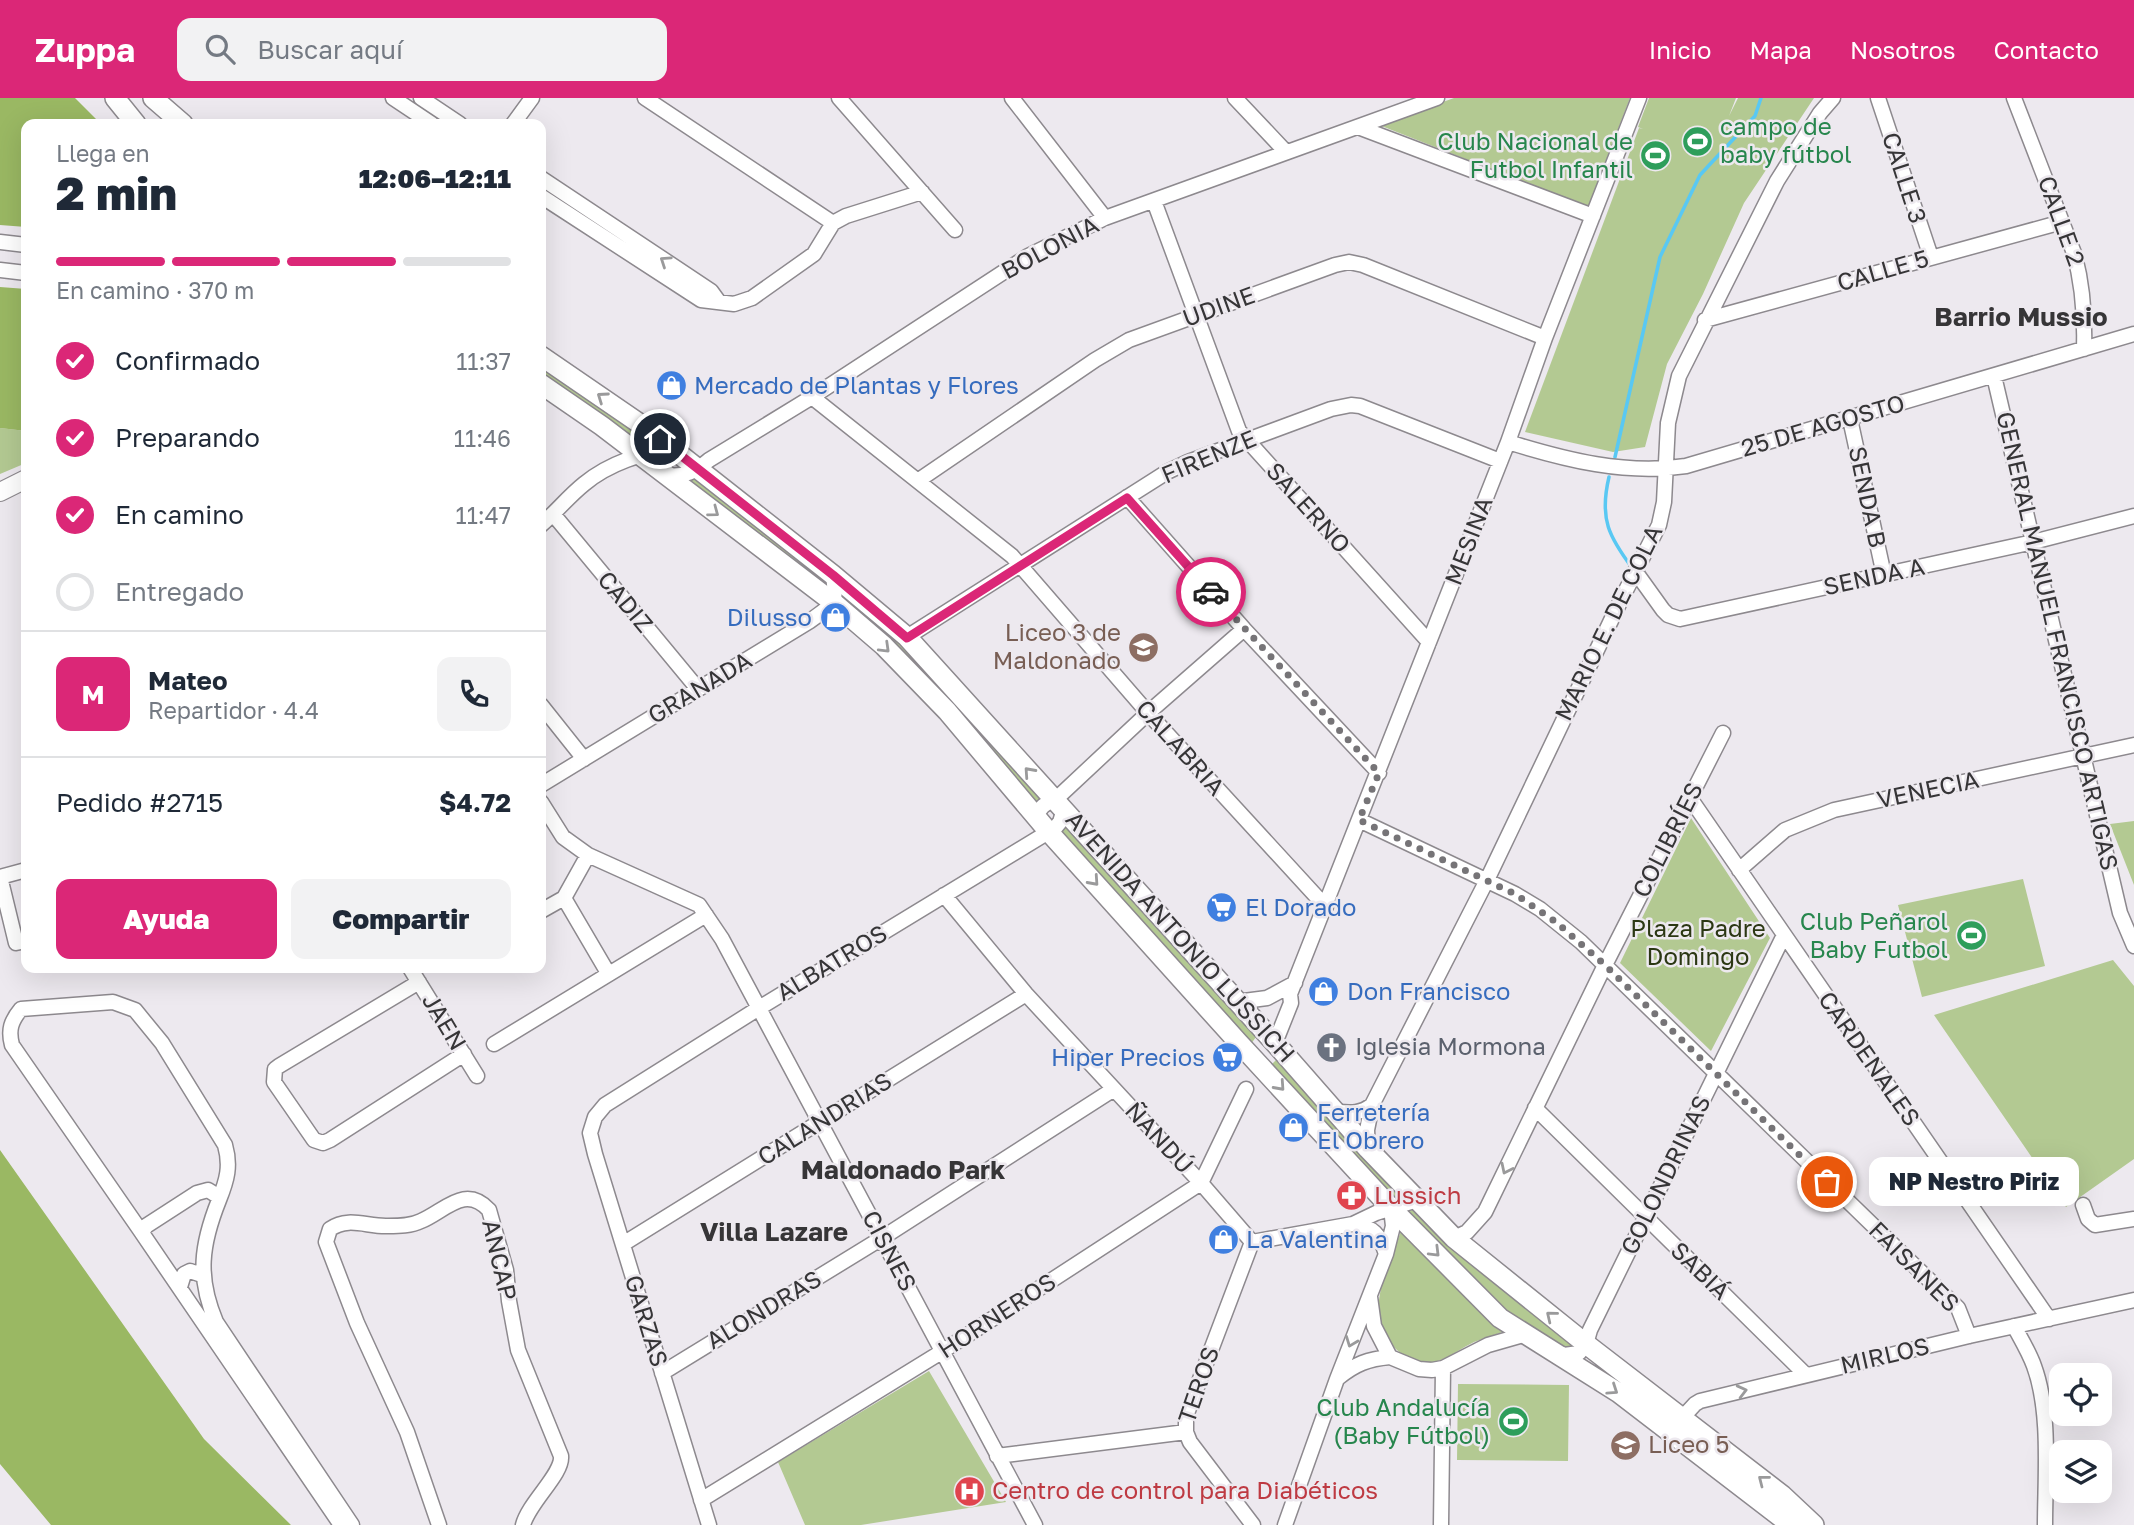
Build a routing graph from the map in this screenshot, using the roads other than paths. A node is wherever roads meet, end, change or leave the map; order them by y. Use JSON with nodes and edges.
{"nodes":[{"id":1,"x":115,"y":98,"type":"edge"},
{"id":2,"x":153,"y":98,"type":"edge"},
{"id":3,"x":393,"y":98,"type":"edge"},
{"id":4,"x":421,"y":98,"type":"edge"},
{"id":5,"x":532,"y":98,"type":"edge"},
{"id":6,"x":645,"y":98,"type":"edge"},
{"id":7,"x":838,"y":98,"type":"edge"},
{"id":8,"x":1012,"y":98,"type":"edge"},
{"id":9,"x":1236,"y":98,"type":"edge"},
{"id":10,"x":1437,"y":98,"type":"edge"},
{"id":11,"x":1639,"y":98,"type":"edge"},
{"id":12,"x":1833,"y":98,"type":"edge"},
{"id":13,"x":1878,"y":98,"type":"edge"},
{"id":14,"x":2014,"y":98,"type":"edge"},
{"id":15,"x":1407,"y":102,"type":"edge"},
{"id":16,"x":132,"y":119,"type":"edge"},
{"id":17,"x":177,"y":119,"type":"edge"},
{"id":18,"x":424,"y":119,"type":"edge"},
{"id":19,"x":452,"y":119,"type":"edge"},
{"id":20,"x":517,"y":119,"type":"edge"},
{"id":21,"x":1358,"y":127,"type":"junction"},
{"id":22,"x":1286,"y":152,"type":"junction"},
{"id":23,"x":546,"y":181,"type":"edge"},
{"id":24,"x":922,"y":192,"type":"junction"},
{"id":25,"x":546,"y":199,"type":"edge"},
{"id":26,"x":1154,"y":201,"type":"junction"},
{"id":27,"x":1593,"y":216,"type":"junction"},
{"id":28,"x":1105,"y":218,"type":"junction"},
{"id":29,"x":2062,"y":222,"type":"junction"},
{"id":30,"x":833,"y":223,"type":"junction"},
{"id":31,"x":955,"y":230,"type":"dead end"},
{"id":32,"x":0,"y":242,"type":"edge"},
{"id":33,"x":21,"y":244,"type":"edge"},
{"id":34,"x":1931,"y":257,"type":"junction"},
{"id":35,"x":0,"y":270,"type":"edge"},
{"id":36,"x":21,"y":272,"type":"edge"},
{"id":37,"x":719,"y":302,"type":"junction"},
{"id":38,"x":1197,"y":316,"type":"junction"},
{"id":39,"x":1705,"y":320,"type":"junction"},
{"id":40,"x":2134,"y":334,"type":"edge"},
{"id":41,"x":1545,"y":338,"type":"junction"},
{"id":42,"x":2084,"y":349,"type":"junction"},
{"id":43,"x":546,"y":359,"type":"edge"},
{"id":44,"x":1994,"y":376,"type":"junction"},
{"id":45,"x":546,"y":387,"type":"edge"},
{"id":46,"x":812,"y":397,"type":"junction"},
{"id":47,"x":1850,"y":419,"type":"junction"},
{"id":48,"x":1246,"y":440,"type":"junction"},
{"id":49,"x":1508,"y":442,"type":"junction"},
{"id":50,"x":674,"y":450,"type":"junction"},
{"id":51,"x":640,"y":456,"type":"junction"},
{"id":52,"x":1500,"y":461,"type":"junction"},
{"id":53,"x":699,"y":469,"type":"junction"},
{"id":54,"x":1664,"y":469,"type":"junction"},
{"id":55,"x":666,"y":475,"type":"junction"},
{"id":56,"x":919,"y":480,"type":"junction"},
{"id":57,"x":21,"y":482,"type":"edge"},
{"id":58,"x":0,"y":492,"type":"edge"},
{"id":59,"x":1127,"y":498,"type":"junction"},
{"id":60,"x":553,"y":514,"type":"junction"},
{"id":61,"x":2134,"y":516,"type":"edge"},
{"id":62,"x":546,"y":520,"type":"edge"},
{"id":63,"x":2033,"y":542,"type":"junction"},
{"id":64,"x":1019,"y":565,"type":"junction"},
{"id":65,"x":1634,"y":571,"type":"junction"},
{"id":66,"x":833,"y":575,"type":"junction"},
{"id":67,"x":1884,"y":575,"type":"junction"},
{"id":68,"x":834,"y":603,"type":"junction"},
{"id":69,"x":1244,"y":629,"type":"junction"},
{"id":70,"x":907,"y":638,"type":"junction"},
{"id":71,"x":1429,"y":642,"type":"junction"},
{"id":72,"x":698,"y":689,"type":"junction"},
{"id":73,"x":546,"y":711,"type":"edge"},
{"id":74,"x":1148,"y":713,"type":"junction"},
{"id":75,"x":1723,"y":733,"type":"dead end"},
{"id":76,"x":2134,"y":745,"type":"edge"},
{"id":77,"x":2082,"y":757,"type":"junction"},
{"id":78,"x":584,"y":759,"type":"junction"},
{"id":79,"x":1379,"y":773,"type":"junction"},
{"id":80,"x":546,"y":782,"type":"edge"},
{"id":81,"x":1690,"y":798,"type":"junction"},
{"id":82,"x":1060,"y":805,"type":"junction"},
{"id":83,"x":546,"y":810,"type":"edge"},
{"id":84,"x":1359,"y":820,"type":"junction"},
{"id":85,"x":1042,"y":824,"type":"junction"},
{"id":86,"x":588,"y":855,"type":"junction"},
{"id":87,"x":1739,"y":870,"type":"junction"},
{"id":88,"x":21,"y":871,"type":"edge"},
{"id":89,"x":0,"y":877,"type":"edge"},
{"id":90,"x":1487,"y":880,"type":"junction"},
{"id":91,"x":944,"y":895,"type":"junction"},
{"id":92,"x":564,"y":898,"type":"junction"},
{"id":93,"x":1326,"y":907,"type":"junction"},
{"id":94,"x":546,"y":908,"type":"edge"},
{"id":95,"x":706,"y":915,"type":"junction"},
{"id":96,"x":1784,"y":935,"type":"junction"},
{"id":97,"x":21,"y":942,"type":"edge"},
{"id":98,"x":2134,"y":946,"type":"edge"},
{"id":99,"x":1605,"y":965,"type":"junction"},
{"id":100,"x":413,"y":973,"type":"edge"},
{"id":101,"x":608,"y":973,"type":"junction"},
{"id":102,"x":419,"y":982,"type":"junction"},
{"id":103,"x":1293,"y":989,"type":"junction"},
{"id":104,"x":1026,"y":994,"type":"junction"},
{"id":105,"x":1236,"y":1002,"type":"junction"},
{"id":106,"x":759,"y":1008,"type":"junction"},
{"id":107,"x":1271,"y":1038,"type":"junction"},
{"id":108,"x":494,"y":1044,"type":"dead end"},
{"id":109,"x":464,"y":1054,"type":"junction"},
{"id":110,"x":1254,"y":1058,"type":"junction"},
{"id":111,"x":1715,"y":1073,"type":"junction"},
{"id":112,"x":477,"y":1076,"type":"dead end"},
{"id":113,"x":1114,"y":1089,"type":"junction"},
{"id":114,"x":1246,"y":1089,"type":"dead end"},
{"id":115,"x":1372,"y":1105,"type":"junction"},
{"id":116,"x":1535,"y":1108,"type":"junction"},
{"id":117,"x":1336,"y":1112,"type":"junction"},
{"id":118,"x":595,"y":1117,"type":"joint"},
{"id":119,"x":820,"y":1122,"type":"junction"},
{"id":120,"x":1368,"y":1149,"type":"junction"},
{"id":121,"x":1201,"y":1183,"type":"junction"},
{"id":122,"x":219,"y":1200,"type":"junction"},
{"id":123,"x":1417,"y":1200,"type":"junction"},
{"id":124,"x":2083,"y":1205,"type":"dead end"},
{"id":125,"x":1391,"y":1208,"type":"junction"},
{"id":126,"x":1645,"y":1217,"type":"junction"},
{"id":127,"x":2134,"y":1219,"type":"edge"},
{"id":128,"x":1353,"y":1224,"type":"junction"},
{"id":129,"x":142,"y":1233,"type":"junction"},
{"id":130,"x":883,"y":1238,"type":"junction"},
{"id":131,"x":1454,"y":1238,"type":"junction"},
{"id":132,"x":1252,"y":1242,"type":"junction"},
{"id":133,"x":622,"y":1244,"type":"junction"},
{"id":134,"x":1386,"y":1254,"type":"junction"},
{"id":135,"x":202,"y":1275,"type":"junction"},
{"id":136,"x":180,"y":1287,"type":"junction"},
{"id":137,"x":1370,"y":1292,"type":"junction"},
{"id":138,"x":2134,"y":1300,"type":"edge"},
{"id":139,"x":2049,"y":1319,"type":"junction"},
{"id":140,"x":2014,"y":1326,"type":"junction"},
{"id":141,"x":1523,"y":1335,"type":"junction"},
{"id":142,"x":1969,"y":1336,"type":"junction"},
{"id":143,"x":1586,"y":1344,"type":"junction"},
{"id":144,"x":943,"y":1351,"type":"junction"},
{"id":145,"x":1553,"y":1351,"type":"junction"},
{"id":146,"x":1390,"y":1357,"type":"junction"},
{"id":147,"x":1443,"y":1368,"type":"junction"},
{"id":148,"x":662,"y":1373,"type":"junction"},
{"id":149,"x":1806,"y":1375,"type":"junction"},
{"id":150,"x":1337,"y":1379,"type":"junction"},
{"id":151,"x":1683,"y":1417,"type":"junction"},
{"id":152,"x":1186,"y":1432,"type":"junction"},
{"id":153,"x":997,"y":1455,"type":"junction"},
{"id":154,"x":701,"y":1500,"type":"junction"},
{"id":155,"x":341,"y":1525,"type":"edge"},
{"id":156,"x":352,"y":1525,"type":"edge"},
{"id":157,"x":439,"y":1525,"type":"edge"},
{"id":158,"x":523,"y":1525,"type":"edge"},
{"id":159,"x":709,"y":1525,"type":"edge"},
{"id":160,"x":1035,"y":1525,"type":"edge"},
{"id":161,"x":1253,"y":1525,"type":"edge"},
{"id":162,"x":1286,"y":1525,"type":"edge"},
{"id":163,"x":1441,"y":1525,"type":"edge"},
{"id":164,"x":1791,"y":1525,"type":"edge"},
{"id":165,"x":1814,"y":1525,"type":"edge"},
{"id":166,"x":2045,"y":1525,"type":"edge"}],
"edges":[{"from":1,"to":16,"type":"main road"},
{"from":2,"to":17,"type":"main road"},
{"from":3,"to":18,"type":"street"},
{"from":4,"to":19,"type":"street"},
{"from":5,"to":20,"type":"street"},
{"from":6,"to":30,"type":"street"},
{"from":7,"to":24,"type":"street"},
{"from":8,"to":28,"type":"street"},
{"from":9,"to":22,"type":"street"},
{"from":10,"to":15,"type":"street","name":"BOLONIA"},
{"from":11,"to":27,"type":"street","name":"MESINA"},
{"from":12,"to":39,"type":"street","name":"MARIO E. DE COLA"},
{"from":13,"to":34,"type":"street","name":"CALLE 3"},
{"from":14,"to":29,"type":"street","name":"CALLE 2"},
{"from":15,"to":21,"type":"street","name":"BOLONIA"},
{"from":21,"to":22,"type":"street","name":"BOLONIA"},
{"from":21,"to":27,"type":"street"},
{"from":22,"to":26,"type":"street","name":"BOLONIA"},
{"from":37,"to":23,"type":"street","one_way":true},
{"from":24,"to":30,"type":"street"},
{"from":24,"to":31,"type":"street"},
{"from":25,"to":37,"type":"street"},
{"from":26,"to":28,"type":"street","name":"BOLONIA"},
{"from":26,"to":38,"type":"street","name":"SALERNO"},
{"from":27,"to":41,"type":"street","name":"MESINA"},
{"from":28,"to":46,"type":"street","name":"BOLONIA"},
{"from":29,"to":34,"type":"street","name":"CALLE 5"},
{"from":29,"to":42,"type":"street","name":"CALLE 2"},
{"from":30,"to":37,"type":"street"},
{"from":32,"to":33,"type":"street"},
{"from":34,"to":39,"type":"street","name":"CALLE 5"},
{"from":35,"to":36,"type":"street"},
{"from":38,"to":41,"type":"street","name":"UDINE"},
{"from":38,"to":48,"type":"street","name":"SALERNO"},
{"from":38,"to":56,"type":"street","name":"UDINE"},
{"from":39,"to":54,"type":"street","name":"MARIO E. DE COLA"},
{"from":40,"to":42,"type":"street","name":"25 DE AGOSTO"},
{"from":41,"to":49,"type":"street","name":"MESINA"},
{"from":42,"to":44,"type":"street","name":"25 DE AGOSTO"},
{"from":50,"to":43,"type":"main road","name":"AVENIDA ANTONIO LUSSICH","one_way":true},
{"from":44,"to":47,"type":"street","name":"25 DE AGOSTO"},
{"from":44,"to":63,"type":"street","name":"GENERAL MANUEL FRANCISCO ARTIGAS"},
{"from":45,"to":51,"type":"main road","name":"AVENIDA ANTONIO LUSSICH"},
{"from":46,"to":53,"type":"street","name":"BOLONIA"},
{"from":46,"to":56,"type":"street","name":"CALABRIA"},
{"from":47,"to":54,"type":"street","name":"25 DE AGOSTO"},
{"from":47,"to":67,"type":"street","name":"SENDA B"},
{"from":48,"to":52,"type":"street","name":"FIRENZE"},
{"from":48,"to":59,"type":"street","name":"FIRENZE"},
{"from":48,"to":71,"type":"street","name":"SALERNO"},
{"from":49,"to":52,"type":"street","name":"MESINA"},
{"from":49,"to":54,"type":"street","name":"25 DE AGOSTO"},
{"from":50,"to":51,"type":"street"},
{"from":50,"to":53,"type":"main road","name":"AVENIDA ANTONIO LUSSICH"},
{"from":51,"to":55,"type":"main road","name":"AVENIDA ANTONIO LUSSICH"},
{"from":51,"to":60,"type":"street"},
{"from":52,"to":71,"type":"street","name":"MESINA"},
{"from":53,"to":55,"type":"street"},
{"from":53,"to":66,"type":"main road","name":"AVENIDA ANTONIO LUSSICH"},
{"from":54,"to":65,"type":"street","name":"MARIO E. DE COLA"},
{"from":55,"to":68,"type":"main road","name":"AVENIDA ANTONIO LUSSICH","one_way":true},
{"from":56,"to":64,"type":"street","name":"CALABRIA"},
{"from":57,"to":58,"type":"street"},
{"from":59,"to":64,"type":"street","name":"FIRENZE"},
{"from":59,"to":69,"type":"street"},
{"from":60,"to":62,"type":"street"},
{"from":60,"to":72,"type":"street","name":"CADIZ"},
{"from":61,"to":63,"type":"street","name":"SENDA A"},
{"from":63,"to":67,"type":"street","name":"SENDA A"},
{"from":63,"to":77,"type":"street","name":"GENERAL MANUEL FRANCISCO ARTIGAS"},
{"from":64,"to":70,"type":"street","name":"FIRENZE"},
{"from":64,"to":74,"type":"street","name":"CALABRIA"},
{"from":65,"to":67,"type":"street","name":"SENDA A"},
{"from":65,"to":90,"type":"street","name":"MARIO E. DE COLA"},
{"from":66,"to":68,"type":"street"},
{"from":66,"to":70,"type":"main road","name":"AVENIDA ANTONIO LUSSICH"},
{"from":68,"to":72,"type":"street","name":"GRANADA"},
{"from":68,"to":85,"type":"main road","name":"AVENIDA ANTONIO LUSSICH","one_way":true},
{"from":69,"to":74,"type":"street"},
{"from":69,"to":79,"type":"street"},
{"from":82,"to":70,"type":"main road","name":"AVENIDA ANTONIO LUSSICH","one_way":true},
{"from":71,"to":79,"type":"street","name":"MESINA"},
{"from":72,"to":78,"type":"street","name":"GRANADA"},
{"from":73,"to":78,"type":"street"},
{"from":74,"to":82,"type":"street"},
{"from":74,"to":93,"type":"street","name":"CALABRIA"},
{"from":75,"to":81,"type":"street","name":"COLIBRÍES"},
{"from":76,"to":77,"type":"street","name":"VENECIA"},
{"from":77,"to":87,"type":"street","name":"VENECIA"},
{"from":77,"to":98,"type":"street","name":"GENERAL MANUEL FRANCISCO ARTIGAS"},
{"from":78,"to":80,"type":"street","name":"GRANADA"},
{"from":79,"to":84,"type":"street","name":"MESINA"},
{"from":81,"to":87,"type":"street","name":"CARDENALES"},
{"from":81,"to":99,"type":"street","name":"COLIBRÍES"},
{"from":82,"to":85,"type":"street","name":"ALBATROS"},
{"from":82,"to":85,"type":"street"},
{"from":82,"to":105,"type":"main road","name":"AVENIDA ANTONIO LUSSICH"},
{"from":83,"to":86,"type":"street"},
{"from":84,"to":90,"type":"street","name":"FAISANES"},
{"from":84,"to":93,"type":"street","name":"MESINA"},
{"from":85,"to":91,"type":"street","name":"ALBATROS"},
{"from":85,"to":110,"type":"main road","name":"AVENIDA ANTONIO LUSSICH","one_way":true},
{"from":86,"to":92,"type":"street"},
{"from":86,"to":95,"type":"street"},
{"from":87,"to":96,"type":"street","name":"CARDENALES"},
{"from":88,"to":89,"type":"street"},
{"from":89,"to":97,"type":"street"},
{"from":90,"to":99,"type":"street","name":"FAISANES"},
{"from":90,"to":115,"type":"street","name":"MARIO E. DE COLA"},
{"from":91,"to":104,"type":"street","name":"ÑANDÚ"},
{"from":91,"to":106,"type":"street","name":"ALBATROS"},
{"from":92,"to":94,"type":"street"},
{"from":92,"to":101,"type":"street"},
{"from":93,"to":103,"type":"street","name":"MESINA"},
{"from":95,"to":101,"type":"street"},
{"from":95,"to":106,"type":"street","name":"CISNES"},
{"from":96,"to":111,"type":"street","name":"GOLONDRINAS"},
{"from":96,"to":139,"type":"street","name":"CARDENALES"},
{"from":99,"to":111,"type":"street","name":"FAISANES"},
{"from":99,"to":116,"type":"street","name":"COLIBRÍES"},
{"from":100,"to":102,"type":"street","name":"JAEN"},
{"from":101,"to":108,"type":"street"},
{"from":102,"to":109,"type":"street","name":"JAEN"},
{"from":102,"to":109,"type":"street"},
{"from":103,"to":105,"type":"street"},
{"from":103,"to":107,"type":"street","name":"MESINA"},
{"from":104,"to":113,"type":"street","name":"ÑANDÚ"},
{"from":104,"to":119,"type":"street","name":"CALANDRIAS"},
{"from":105,"to":107,"type":"main road","name":"AVENIDA ANTONIO LUSSICH"},
{"from":106,"to":118,"type":"street","name":"ALBATROS"},
{"from":106,"to":119,"type":"street","name":"CISNES"},
{"from":107,"to":110,"type":"street","name":"MESINA"},
{"from":107,"to":117,"type":"main road","name":"AVENIDA ANTONIO LUSSICH"},
{"from":109,"to":112,"type":"street","name":"JAEN"},
{"from":110,"to":125,"type":"main road","name":"AVENIDA ANTONIO LUSSICH","one_way":true},
{"from":111,"to":126,"type":"street","name":"GOLONDRINAS"},
{"from":111,"to":142,"type":"street","name":"FAISANES"},
{"from":113,"to":121,"type":"street","name":"ÑANDÚ"},
{"from":113,"to":130,"type":"street","name":"ALONDRAS"},
{"from":114,"to":121,"type":"street"},
{"from":115,"to":117,"type":"street"},
{"from":115,"to":120,"type":"street","name":"MARIO E. DE COLA"},
{"from":116,"to":126,"type":"street","name":"SABIÁ"},
{"from":116,"to":131,"type":"street","name":"COLIBRÍES","one_way":true},
{"from":117,"to":120,"type":"main road","name":"AVENIDA ANTONIO LUSSICH"},
{"from":118,"to":133,"type":"street","name":"GARZAS"},
{"from":119,"to":130,"type":"street","name":"CISNES"},
{"from":119,"to":133,"type":"street","name":"CALANDRIAS"},
{"from":120,"to":123,"type":"main road","name":"AVENIDA ANTONIO LUSSICH"},
{"from":121,"to":132,"type":"street","name":"ÑANDÚ"},
{"from":121,"to":144,"type":"street","name":"HORNEROS"},
{"from":122,"to":129,"type":"street"},
{"from":122,"to":129,"type":"street"},
{"from":122,"to":135,"type":"street"},
{"from":123,"to":125,"type":"street"},
{"from":123,"to":131,"type":"main road","name":"AVENIDA ANTONIO LUSSICH"},
{"from":124,"to":127,"type":"street"},
{"from":125,"to":128,"type":"street"},
{"from":125,"to":134,"type":"street"},
{"from":125,"to":141,"type":"main road","name":"AVENIDA ANTONIO LUSSICH","one_way":true},
{"from":126,"to":143,"type":"street","name":"GOLONDRINAS"},
{"from":126,"to":149,"type":"street","name":"SABIÁ"},
{"from":128,"to":132,"type":"street"},
{"from":128,"to":134,"type":"street"},
{"from":129,"to":136,"type":"street"},
{"from":130,"to":144,"type":"street","name":"CISNES"},
{"from":130,"to":148,"type":"street","name":"ALONDRAS"},
{"from":143,"to":131,"type":"main road","name":"AVENIDA ANTONIO LUSSICH","one_way":true},
{"from":132,"to":152,"type":"street","name":"TEROS"},
{"from":133,"to":148,"type":"street","name":"GARZAS"},
{"from":134,"to":137,"type":"street"},
{"from":135,"to":136,"type":"street"},
{"from":135,"to":156,"type":"street"},
{"from":136,"to":155,"type":"street"},
{"from":137,"to":146,"type":"street"},
{"from":137,"to":150,"type":"street","one_way":true},
{"from":138,"to":139,"type":"street","name":"MIRLOS"},
{"from":139,"to":140,"type":"street","name":"MIRLOS"},
{"from":140,"to":142,"type":"street","name":"MIRLOS"},
{"from":140,"to":166,"type":"street"},
{"from":141,"to":145,"type":"main road","name":"AVENIDA ANTONIO LUSSICH"},
{"from":141,"to":147,"type":"street"},
{"from":142,"to":149,"type":"street","name":"MIRLOS"},
{"from":143,"to":145,"type":"street"},
{"from":143,"to":151,"type":"main road","name":"AVENIDA ANTONIO LUSSICH"},
{"from":144,"to":153,"type":"street","name":"CISNES"},
{"from":144,"to":154,"type":"street","name":"HORNEROS"},
{"from":145,"to":164,"type":"main road","name":"AVENIDA ANTONIO LUSSICH","one_way":true},
{"from":146,"to":147,"type":"street"},
{"from":146,"to":150,"type":"street"},
{"from":147,"to":163,"type":"street"},
{"from":148,"to":154,"type":"street","name":"GARZAS"},
{"from":151,"to":149,"type":"street","name":"MIRLOS","one_way":true},
{"from":150,"to":162,"type":"street"},
{"from":165,"to":151,"type":"main road","name":"AVENIDA ANTONIO LUSSICH","one_way":true},
{"from":152,"to":153,"type":"street","name":"TEROS"},
{"from":152,"to":161,"type":"street"},
{"from":153,"to":160,"type":"street","name":"CISNES"},
{"from":154,"to":159,"type":"street","name":"GARZAS"},
{"from":157,"to":158,"type":"street","name":"ANCAP"}]}
